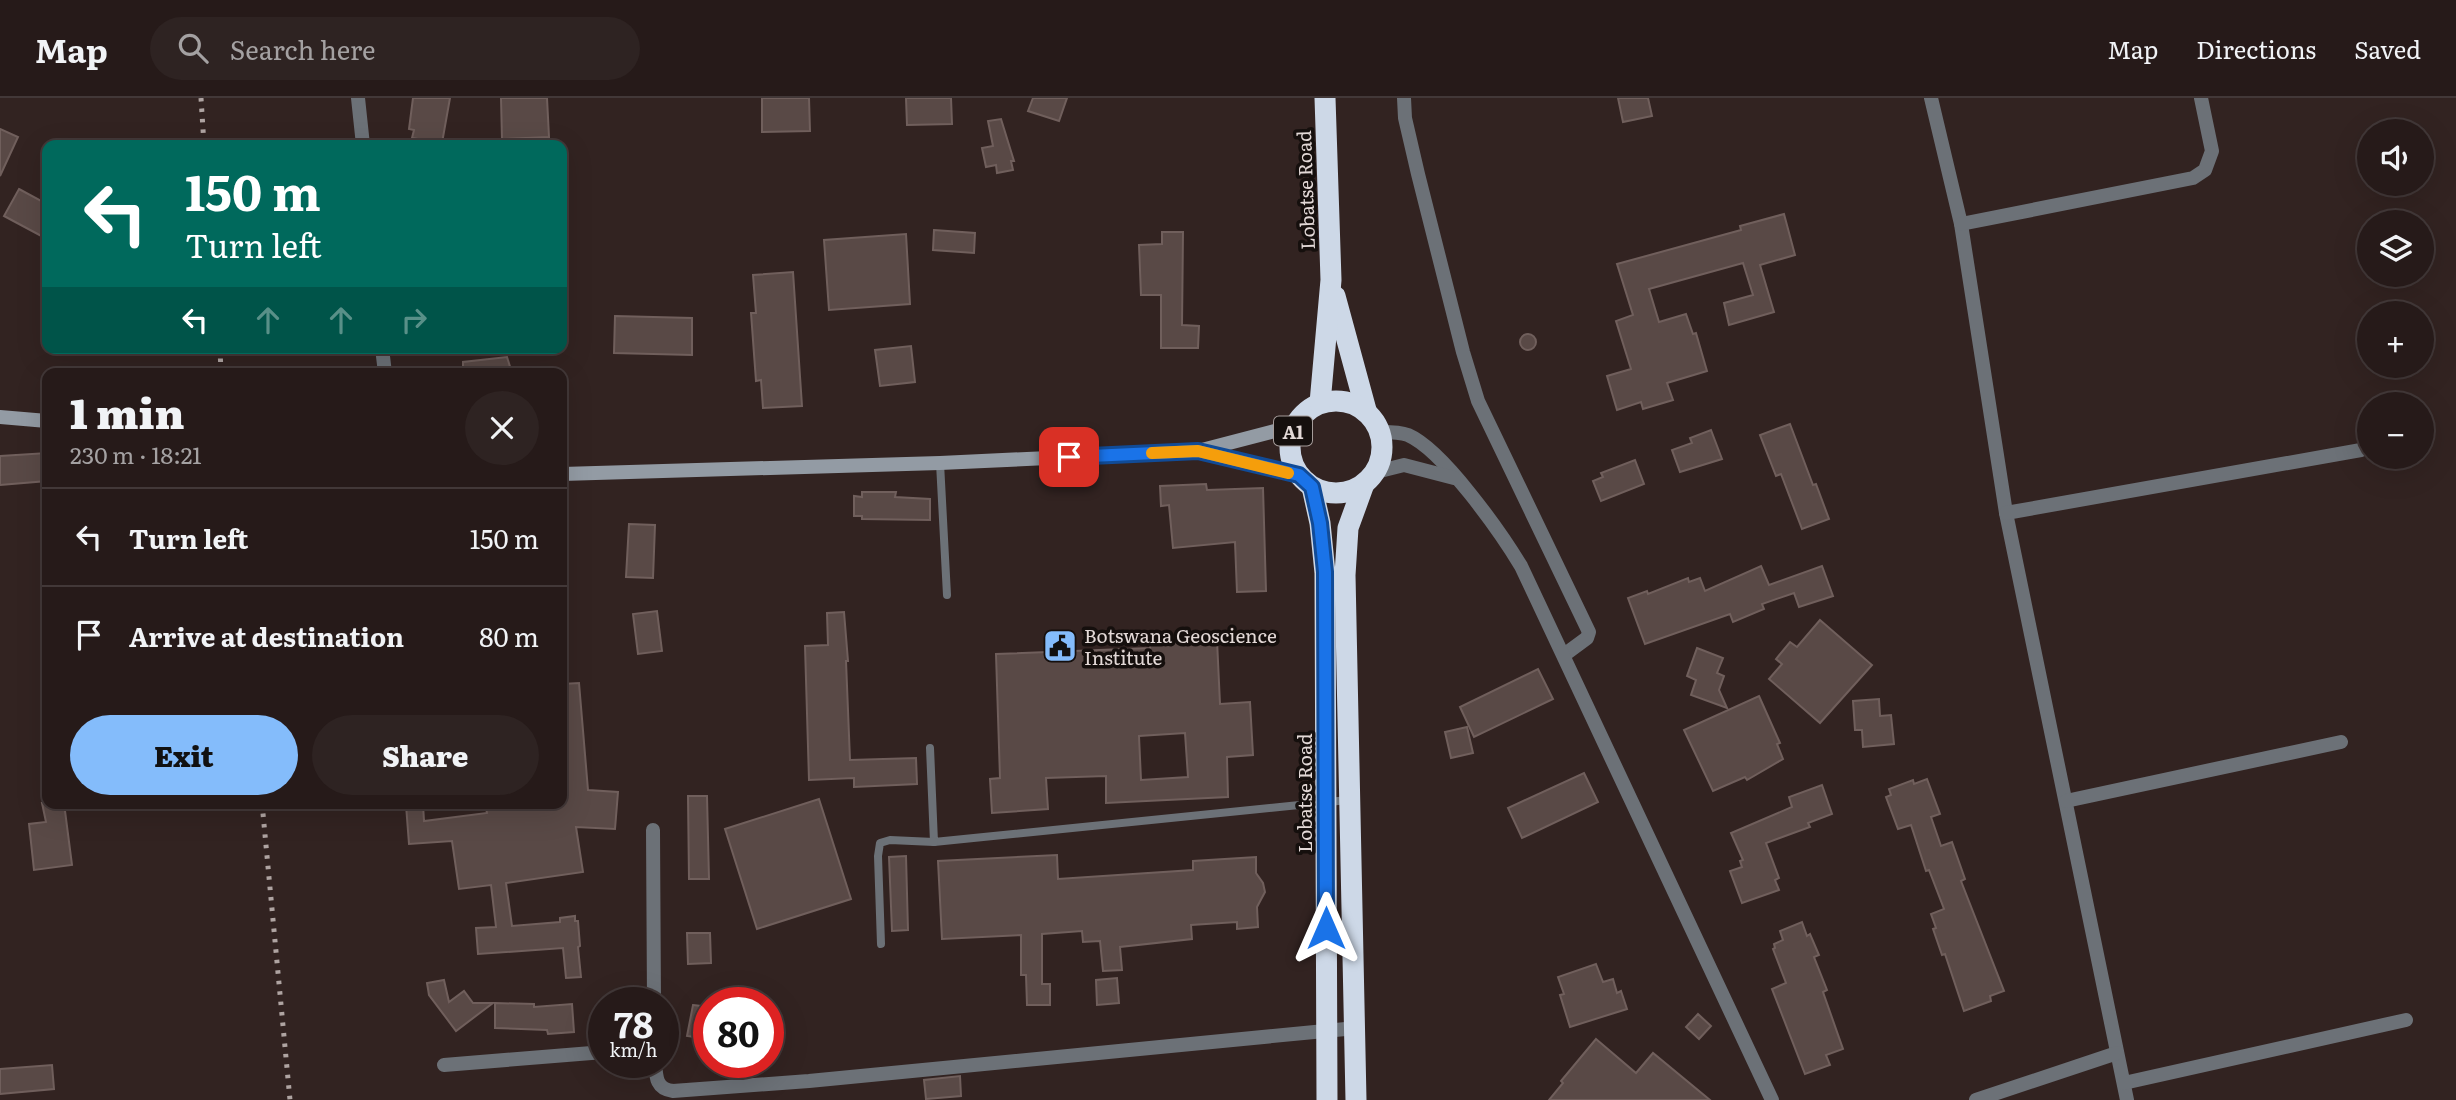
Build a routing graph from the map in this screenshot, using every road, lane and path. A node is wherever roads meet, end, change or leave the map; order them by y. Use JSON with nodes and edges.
{"nodes":[{"id":1,"x":358,"y":98,"type":"edge"},
{"id":2,"x":1325,"y":98,"type":"edge"},
{"id":3,"x":1404,"y":98,"type":"edge"},
{"id":4,"x":1931,"y":98,"type":"edge"},
{"id":5,"x":2201,"y":98,"type":"edge"},
{"id":6,"x":362,"y":140,"type":"edge"},
{"id":7,"x":1961,"y":224,"type":"junction"},
{"id":8,"x":1331,"y":280,"type":"junction"},
{"id":9,"x":1320,"y":403,"type":"junction"},
{"id":10,"x":1366,"y":410,"type":"junction"},
{"id":11,"x":0,"y":417,"type":"edge"},
{"id":12,"x":42,"y":421,"type":"edge"},
{"id":13,"x":1294,"y":426,"type":"junction"},
{"id":14,"x":1381,"y":432,"type":"junction"},
{"id":15,"x":1198,"y":451,"type":"junction"},
{"id":16,"x":2357,"y":451,"type":"edge"},
{"id":17,"x":940,"y":463,"type":"junction"},
{"id":18,"x":567,"y":474,"type":"edge"},
{"id":19,"x":1370,"y":478,"type":"junction"},
{"id":20,"x":1455,"y":478,"type":"junction"},
{"id":21,"x":1306,"y":481,"type":"junction"},
{"id":22,"x":2006,"y":513,"type":"junction"},
{"id":23,"x":947,"y":595,"type":"dead end"},
{"id":24,"x":1564,"y":655,"type":"junction"},
{"id":25,"x":2341,"y":742,"type":"dead end"},
{"id":26,"x":930,"y":748,"type":"dead end"},
{"id":27,"x":1351,"y":800,"type":"junction"},
{"id":28,"x":1327,"y":801,"type":"junction"},
{"id":29,"x":2066,"y":801,"type":"junction"},
{"id":30,"x":653,"y":830,"type":"dead end"},
{"id":31,"x":934,"y":842,"type":"junction"},
{"id":32,"x":881,"y":944,"type":"dead end"},
{"id":33,"x":654,"y":987,"type":"edge"},
{"id":34,"x":2406,"y":1020,"type":"dead end"},
{"id":35,"x":1356,"y":1028,"type":"junction"},
{"id":36,"x":1326,"y":1030,"type":"junction"},
{"id":37,"x":588,"y":1053,"type":"edge"},
{"id":38,"x":2117,"y":1054,"type":"junction"},
{"id":39,"x":444,"y":1065,"type":"dead end"},
{"id":40,"x":657,"y":1078,"type":"edge"},
{"id":41,"x":2124,"y":1083,"type":"junction"},
{"id":42,"x":1327,"y":1100,"type":"edge"},
{"id":43,"x":1356,"y":1100,"type":"edge"},
{"id":44,"x":1772,"y":1100,"type":"edge"},
{"id":45,"x":1976,"y":1100,"type":"edge"},
{"id":46,"x":2127,"y":1100,"type":"edge"}],
"edges":[{"from":1,"to":6,"type":"street"},
{"from":2,"to":8,"type":"highway","name":"Lobatse Road","number":"A1"},
{"from":3,"to":24,"type":"street"},
{"from":4,"to":7,"type":"street"},
{"from":5,"to":7,"type":"street"},
{"from":7,"to":22,"type":"street"},
{"from":8,"to":9,"type":"highway","name":"Lobatse Road","number":"A1"},
{"from":8,"to":10,"type":"highway","name":"Lobatse Road","number":"A1"},
{"from":9,"to":10,"type":"highway","number":"A1"},
{"from":9,"to":13,"type":"highway","number":"A1"},
{"from":10,"to":14,"type":"highway","name":"Lobatse Road","number":"A1"},
{"from":11,"to":12,"type":"main road"},
{"from":13,"to":15,"type":"main road"},
{"from":13,"to":21,"type":"highway","name":"Lobatse Road","number":"A1"},
{"from":14,"to":19,"type":"highway"},
{"from":14,"to":20,"type":"street"},
{"from":15,"to":17,"type":"main road"},
{"from":15,"to":21,"type":"main road"},
{"from":16,"to":22,"type":"street"},
{"from":17,"to":18,"type":"main road"},
{"from":17,"to":23,"type":"lane"},
{"from":19,"to":20,"type":"street"},
{"from":19,"to":21,"type":"highway"},
{"from":19,"to":27,"type":"highway"},
{"from":20,"to":24,"type":"street"},
{"from":21,"to":28,"type":"highway","name":"Lobatse Road","number":"A1"},
{"from":22,"to":29,"type":"street"},
{"from":24,"to":44,"type":"street"},
{"from":25,"to":29,"type":"street"},
{"from":26,"to":31,"type":"lane"},
{"from":27,"to":28,"type":"lane"},
{"from":27,"to":35,"type":"highway"},
{"from":28,"to":31,"type":"lane"},
{"from":28,"to":36,"type":"highway","name":"Lobatse Road","number":"A1"},
{"from":29,"to":38,"type":"street"},
{"from":30,"to":33,"type":"street"},
{"from":31,"to":32,"type":"lane"},
{"from":34,"to":41,"type":"street"},
{"from":35,"to":36,"type":"street"},
{"from":35,"to":43,"type":"highway"},
{"from":36,"to":40,"type":"street"},
{"from":36,"to":42,"type":"highway","name":"Lobatse Road","number":"A1"},
{"from":37,"to":39,"type":"street"},
{"from":38,"to":41,"type":"street"},
{"from":38,"to":45,"type":"street"},
{"from":41,"to":46,"type":"street"}]}
